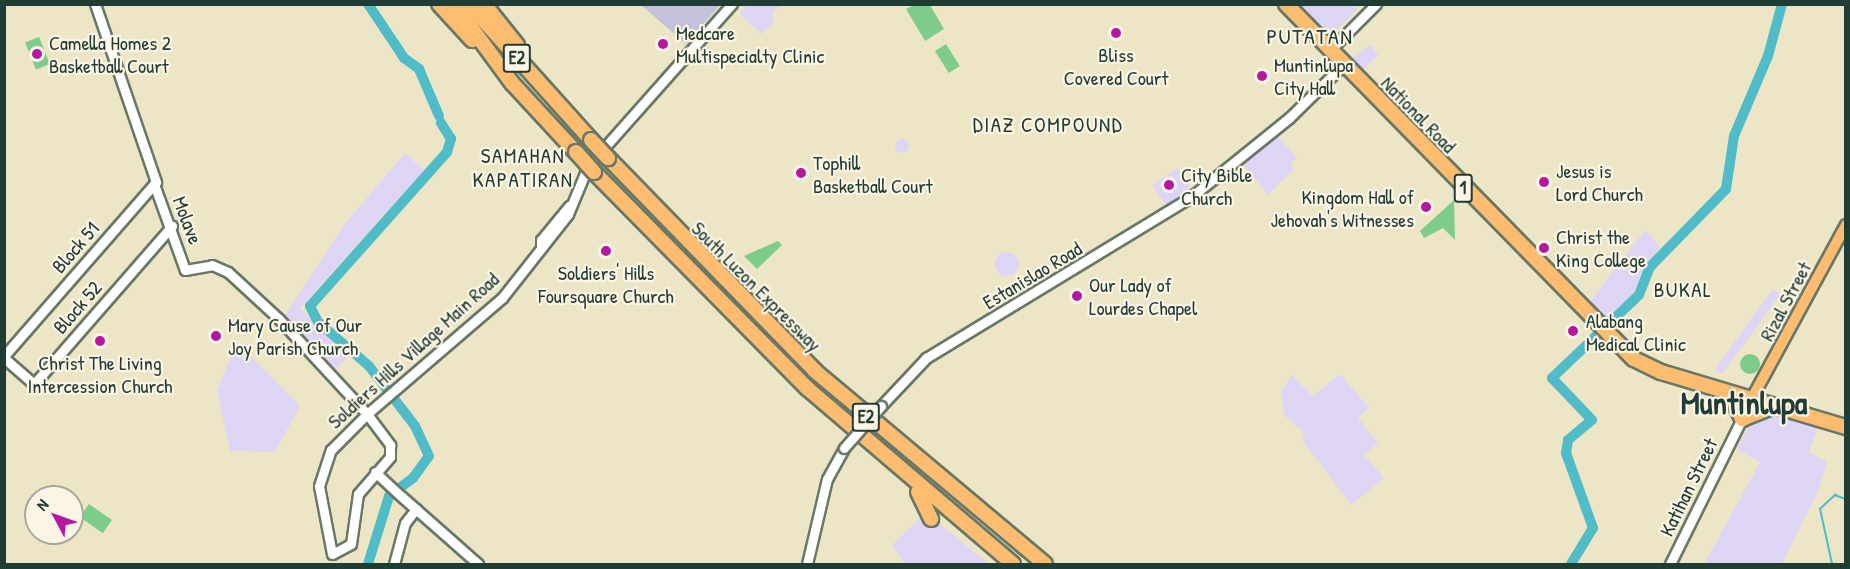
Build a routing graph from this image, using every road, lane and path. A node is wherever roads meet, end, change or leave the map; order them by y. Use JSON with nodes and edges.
{"nodes":[{"id":1,"x":95,"y":4,"type":"edge"},
{"id":2,"x":439,"y":4,"type":"edge"},
{"id":3,"x":454,"y":4,"type":"edge"},
{"id":4,"x":469,"y":4,"type":"edge"},
{"id":5,"x":484,"y":4,"type":"edge"},
{"id":6,"x":732,"y":4,"type":"edge"},
{"id":7,"x":1286,"y":4,"type":"edge"},
{"id":8,"x":1376,"y":4,"type":"edge"},
{"id":9,"x":1330,"y":50,"type":"junction"},
{"id":10,"x":1344,"y":64,"type":"junction"},
{"id":11,"x":512,"y":83,"type":"junction"},
{"id":12,"x":565,"y":112,"type":"junction"},
{"id":13,"x":155,"y":183,"type":"junction"},
{"id":14,"x":1845,"y":225,"type":"edge"},
{"id":15,"x":172,"y":226,"type":"junction"},
{"id":16,"x":1627,"y":350,"type":"junction"},
{"id":17,"x":4,"y":357,"type":"edge"},
{"id":18,"x":1730,"y":393,"type":"junction"},
{"id":19,"x":1753,"y":397,"type":"junction"},
{"id":20,"x":1773,"y":406,"type":"junction"},
{"id":21,"x":367,"y":414,"type":"junction"},
{"id":22,"x":1813,"y":415,"type":"junction"},
{"id":23,"x":1742,"y":419,"type":"junction"},
{"id":24,"x":1845,"y":427,"type":"edge"},
{"id":25,"x":375,"y":472,"type":"junction"},
{"id":26,"x":909,"y":478,"type":"junction"},
{"id":27,"x":416,"y":509,"type":"junction"},
{"id":28,"x":931,"y":519,"type":"dead end"},
{"id":29,"x":394,"y":564,"type":"edge"},
{"id":30,"x":478,"y":564,"type":"edge"},
{"id":31,"x":807,"y":564,"type":"edge"},
{"id":32,"x":1013,"y":564,"type":"edge"},
{"id":33,"x":1045,"y":564,"type":"edge"},
{"id":34,"x":1670,"y":564,"type":"edge"}],
"edges":[{"from":1,"to":13,"type":"street","name":"Molave"},
{"from":2,"to":11,"type":"highway","number":"E2"},
{"from":3,"to":11,"type":"highway","name":"South Luzon Expressway","number":"E2"},
{"from":4,"to":12,"type":"highway","name":"South Luzon Expressway","number":"E2"},
{"from":5,"to":12,"type":"highway","number":"E2"},
{"from":6,"to":21,"type":"street","name":"Soldiers Hills Village Main Road"},
{"from":7,"to":9,"type":"highway","name":"National Road","number":"1"},
{"from":8,"to":9,"type":"street"},
{"from":9,"to":10,"type":"highway","name":"National Road","number":"1"},
{"from":10,"to":16,"type":"highway","name":"National Road","number":"1"},
{"from":10,"to":31,"type":"street","name":"Estanislao Road","bridge":true},
{"from":11,"to":26,"type":"highway","name":"South Luzon Expressway","number":"E2","bridge":true},
{"from":12,"to":33,"type":"highway","name":"South Luzon Expressway","number":"E2","bridge":true},
{"from":13,"to":15,"type":"street","name":"Molave"},
{"from":13,"to":17,"type":"street","name":"Block 51"},
{"from":14,"to":19,"type":"main road","name":"Rizal Street"},
{"from":15,"to":17,"type":"street","name":"Block 52"},
{"from":15,"to":21,"type":"street","name":"Molave"},
{"from":16,"to":18,"type":"highway","name":"National Road","number":"1"},
{"from":16,"to":19,"type":"highway","name":"National Road","number":"1"},
{"from":18,"to":19,"type":"highway","name":"National Road","number":"1"},
{"from":18,"to":23,"type":"highway"},
{"from":19,"to":20,"type":"highway","name":"National Road","number":"1"},
{"from":19,"to":22,"type":"highway","name":"National Road","number":"1"},
{"from":19,"to":23,"type":"street","name":"Katihan Street"},
{"from":20,"to":22,"type":"highway","name":"National Road","number":"1"},
{"from":20,"to":23,"type":"highway"},
{"from":21,"to":25,"type":"street"},
{"from":21,"to":25,"type":"street","name":"Soldiers Hills Village Main Road"},
{"from":22,"to":24,"type":"highway","name":"National Road","number":"1"},
{"from":23,"to":34,"type":"street","name":"Katihan Street"},
{"from":25,"to":27,"type":"street"},
{"from":26,"to":28,"type":"highway"},
{"from":26,"to":32,"type":"highway","name":"South Luzon Expressway","number":"E2"},
{"from":27,"to":29,"type":"street"},
{"from":27,"to":30,"type":"street"}]}
